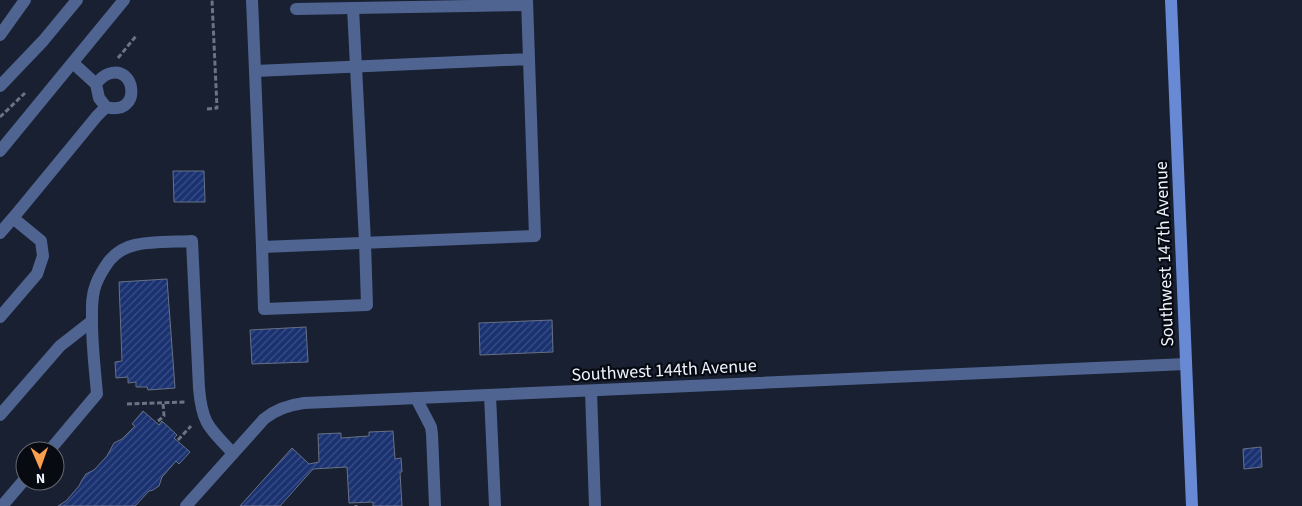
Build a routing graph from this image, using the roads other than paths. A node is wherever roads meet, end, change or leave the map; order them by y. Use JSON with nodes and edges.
{"nodes":[{"id":1,"x":25,"y":0,"type":"edge"},
{"id":2,"x":77,"y":0,"type":"edge"},
{"id":3,"x":124,"y":0,"type":"edge"},
{"id":4,"x":252,"y":0,"type":"edge"},
{"id":5,"x":1171,"y":0,"type":"edge"},
{"id":6,"x":527,"y":3,"type":"edge"},
{"id":7,"x":352,"y":8,"type":"junction"},
{"id":8,"x":296,"y":9,"type":"dead end"},
{"id":9,"x":0,"y":35,"type":"edge"},
{"id":10,"x":529,"y":59,"type":"junction"},
{"id":11,"x":73,"y":63,"type":"junction"},
{"id":12,"x":356,"y":66,"type":"junction"},
{"id":13,"x":255,"y":71,"type":"junction"},
{"id":14,"x":96,"y":84,"type":"junction"},
{"id":15,"x":0,"y":86,"type":"edge"},
{"id":16,"x":106,"y":107,"type":"junction"},
{"id":17,"x":0,"y":151,"type":"edge"},
{"id":18,"x":13,"y":218,"type":"junction"},
{"id":19,"x":0,"y":233,"type":"edge"},
{"id":20,"x":365,"y":242,"type":"junction"},
{"id":21,"x":262,"y":247,"type":"junction"},
{"id":22,"x":0,"y":317,"type":"edge"},
{"id":23,"x":92,"y":320,"type":"junction"},
{"id":24,"x":1186,"y":364,"type":"junction"},
{"id":25,"x":590,"y":390,"type":"junction"},
{"id":26,"x":490,"y":395,"type":"junction"},
{"id":27,"x":416,"y":398,"type":"junction"},
{"id":28,"x":0,"y":415,"type":"edge"},
{"id":29,"x":57,"y":441,"type":"edge"},
{"id":30,"x":233,"y":453,"type":"junction"},
{"id":31,"x":15,"y":491,"type":"edge"},
{"id":32,"x":2,"y":506,"type":"edge"},
{"id":33,"x":186,"y":506,"type":"edge"},
{"id":34,"x":435,"y":506,"type":"edge"},
{"id":35,"x":495,"y":506,"type":"edge"},
{"id":36,"x":595,"y":506,"type":"edge"},
{"id":37,"x":1192,"y":506,"type":"edge"}],
"edges":[{"from":1,"to":9,"type":"street"},
{"from":2,"to":15,"type":"street"},
{"from":3,"to":11,"type":"street"},
{"from":4,"to":13,"type":"street"},
{"from":5,"to":24,"type":"street","name":"Southwest 147th Avenue"},
{"from":6,"to":7,"type":"street"},
{"from":6,"to":10,"type":"street"},
{"from":7,"to":8,"type":"street"},
{"from":7,"to":12,"type":"street"},
{"from":10,"to":12,"type":"street"},
{"from":10,"to":20,"type":"street"},
{"from":11,"to":14,"type":"street"},
{"from":11,"to":17,"type":"street"},
{"from":12,"to":13,"type":"street"},
{"from":12,"to":20,"type":"street"},
{"from":13,"to":21,"type":"street"},
{"from":14,"to":16,"type":"street"},
{"from":14,"to":16,"type":"street"},
{"from":16,"to":18,"type":"street"},
{"from":18,"to":19,"type":"street"},
{"from":18,"to":22,"type":"street"},
{"from":20,"to":21,"type":"street"},
{"from":20,"to":21,"type":"street"},
{"from":23,"to":28,"type":"street"},
{"from":23,"to":29,"type":"street"},
{"from":23,"to":30,"type":"street"},
{"from":24,"to":25,"type":"street","name":"Southwest 144th Avenue"},
{"from":24,"to":37,"type":"street","name":"Southwest 147th Avenue"},
{"from":25,"to":26,"type":"street","name":"Southwest 144th Avenue"},
{"from":25,"to":36,"type":"street"},
{"from":26,"to":27,"type":"street","name":"Southwest 144th Avenue"},
{"from":26,"to":35,"type":"street"},
{"from":27,"to":30,"type":"street","name":"Southwest 144th Avenue"},
{"from":27,"to":34,"type":"street"},
{"from":30,"to":33,"type":"street","name":"Southwest 144th Avenue"},
{"from":31,"to":32,"type":"street"}]}
